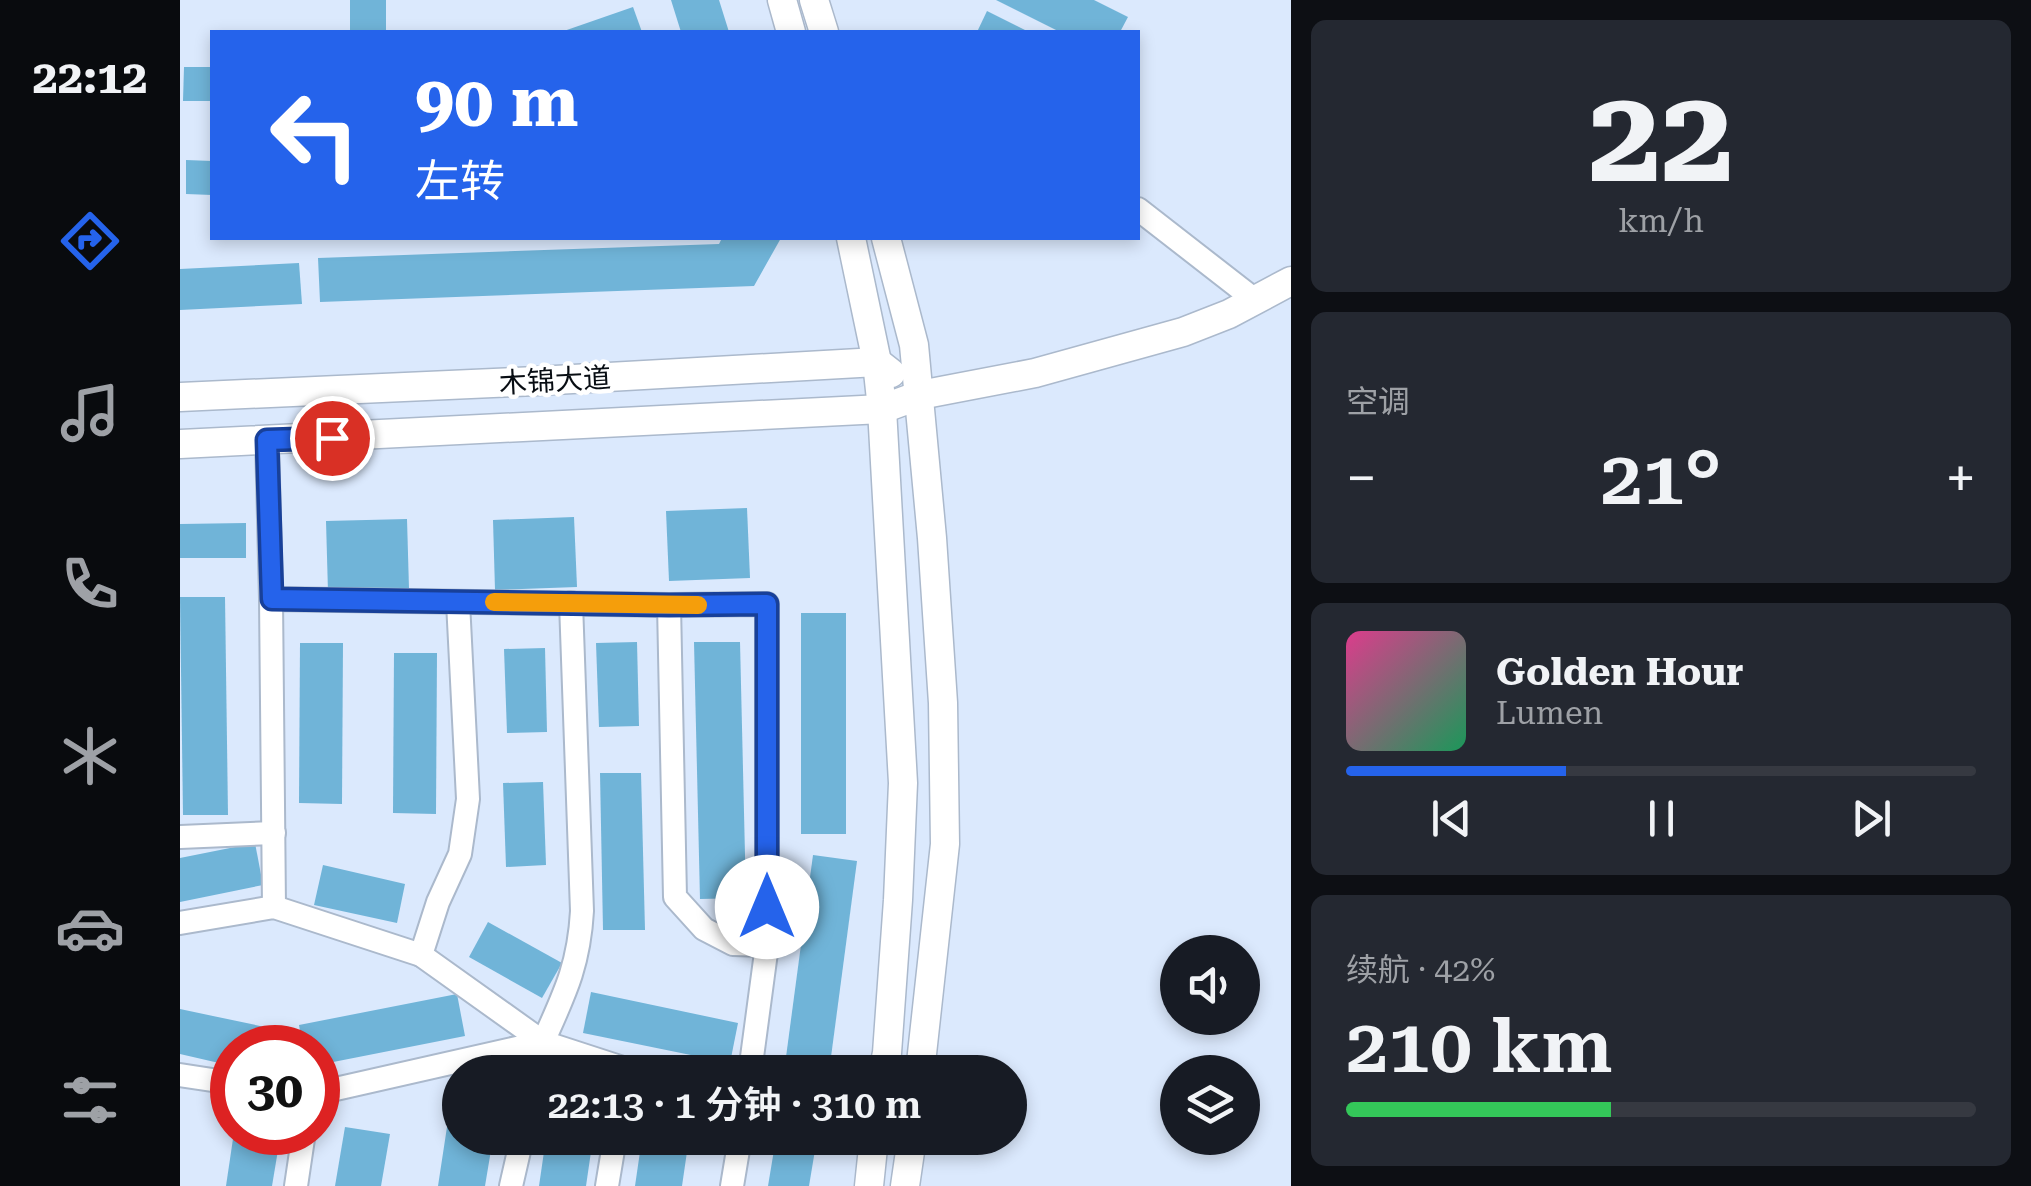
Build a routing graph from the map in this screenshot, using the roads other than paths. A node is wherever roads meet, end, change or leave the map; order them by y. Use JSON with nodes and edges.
{"nodes":[{"id":1,"x":782,"y":0,"type":"edge"},
{"id":2,"x":814,"y":0,"type":"edge"},
{"id":3,"x":790,"y":30,"type":"edge"},
{"id":4,"x":823,"y":30,"type":"edge"},
{"id":5,"x":1140,"y":212,"type":"edge"},
{"id":6,"x":851,"y":240,"type":"edge"},
{"id":7,"x":887,"y":240,"type":"edge"},
{"id":8,"x":1291,"y":281,"type":"edge"},
{"id":9,"x":1255,"y":300,"type":"junction"},
{"id":10,"x":877,"y":362,"type":"junction"},
{"id":11,"x":920,"y":395,"type":"junction"},
{"id":12,"x":180,"y":397,"type":"edge"},
{"id":13,"x":882,"y":409,"type":"junction"},
{"id":14,"x":267,"y":440,"type":"junction"},
{"id":15,"x":180,"y":444,"type":"edge"},
{"id":16,"x":272,"y":599,"type":"junction"},
{"id":17,"x":458,"y":602,"type":"junction"},
{"id":18,"x":571,"y":604,"type":"junction"},
{"id":19,"x":669,"y":605,"type":"junction"},
{"id":20,"x":274,"y":833,"type":"junction"},
{"id":21,"x":180,"y":837,"type":"edge"},
{"id":22,"x":274,"y":907,"type":"junction"},
{"id":23,"x":180,"y":923,"type":"edge"},
{"id":24,"x":767,"y":945,"type":"junction"},
{"id":25,"x":421,"y":955,"type":"junction"},
{"id":26,"x":543,"y":1042,"type":"junction"},
{"id":27,"x":540,"y":1055,"type":"edge"},
{"id":28,"x":580,"y":1055,"type":"edge"},
{"id":29,"x":752,"y":1055,"type":"edge"},
{"id":30,"x":886,"y":1055,"type":"edge"},
{"id":31,"x":922,"y":1055,"type":"edge"},
{"id":32,"x":180,"y":1074,"type":"edge"},
{"id":33,"x":210,"y":1079,"type":"edge"},
{"id":34,"x":340,"y":1088,"type":"edge"},
{"id":35,"x":301,"y":1155,"type":"edge"},
{"id":36,"x":518,"y":1155,"type":"edge"},
{"id":37,"x":612,"y":1155,"type":"edge"},
{"id":38,"x":737,"y":1155,"type":"edge"},
{"id":39,"x":872,"y":1155,"type":"edge"},
{"id":40,"x":910,"y":1155,"type":"edge"},
{"id":41,"x":296,"y":1186,"type":"edge"},
{"id":42,"x":511,"y":1186,"type":"edge"},
{"id":43,"x":607,"y":1186,"type":"edge"},
{"id":44,"x":732,"y":1186,"type":"edge"},
{"id":45,"x":869,"y":1186,"type":"edge"},
{"id":46,"x":906,"y":1186,"type":"edge"}],
"edges":[{"from":1,"to":3,"type":"street"},
{"from":2,"to":4,"type":"street"},
{"from":5,"to":9,"type":"street"},
{"from":6,"to":10,"type":"street"},
{"from":7,"to":11,"type":"street"},
{"from":8,"to":9,"type":"street","name":"木锦大道"},
{"from":9,"to":11,"type":"street","name":"木锦大道"},
{"from":10,"to":11,"type":"street"},
{"from":10,"to":12,"type":"street","name":"木锦大道"},
{"from":10,"to":13,"type":"street"},
{"from":11,"to":13,"type":"street","name":"木锦大道"},
{"from":11,"to":31,"type":"street"},
{"from":13,"to":14,"type":"street","name":"木锦大道"},
{"from":13,"to":30,"type":"street"},
{"from":14,"to":15,"type":"street","name":"木锦大道"},
{"from":14,"to":16,"type":"street"},
{"from":16,"to":17,"type":"street"},
{"from":16,"to":20,"type":"street"},
{"from":17,"to":18,"type":"street"},
{"from":17,"to":25,"type":"street"},
{"from":18,"to":19,"type":"street"},
{"from":18,"to":26,"type":"street"},
{"from":19,"to":24,"type":"street"},
{"from":19,"to":24,"type":"street"},
{"from":20,"to":21,"type":"street"},
{"from":20,"to":22,"type":"street"},
{"from":22,"to":23,"type":"street"},
{"from":22,"to":25,"type":"street"},
{"from":24,"to":29,"type":"street"},
{"from":25,"to":26,"type":"street"},
{"from":26,"to":27,"type":"street"},
{"from":26,"to":28,"type":"street"},
{"from":26,"to":34,"type":"street"},
{"from":32,"to":33,"type":"street"},
{"from":35,"to":41,"type":"street"},
{"from":36,"to":42,"type":"street"},
{"from":37,"to":43,"type":"street"},
{"from":38,"to":44,"type":"street"},
{"from":39,"to":45,"type":"street"},
{"from":40,"to":46,"type":"street"}]}
